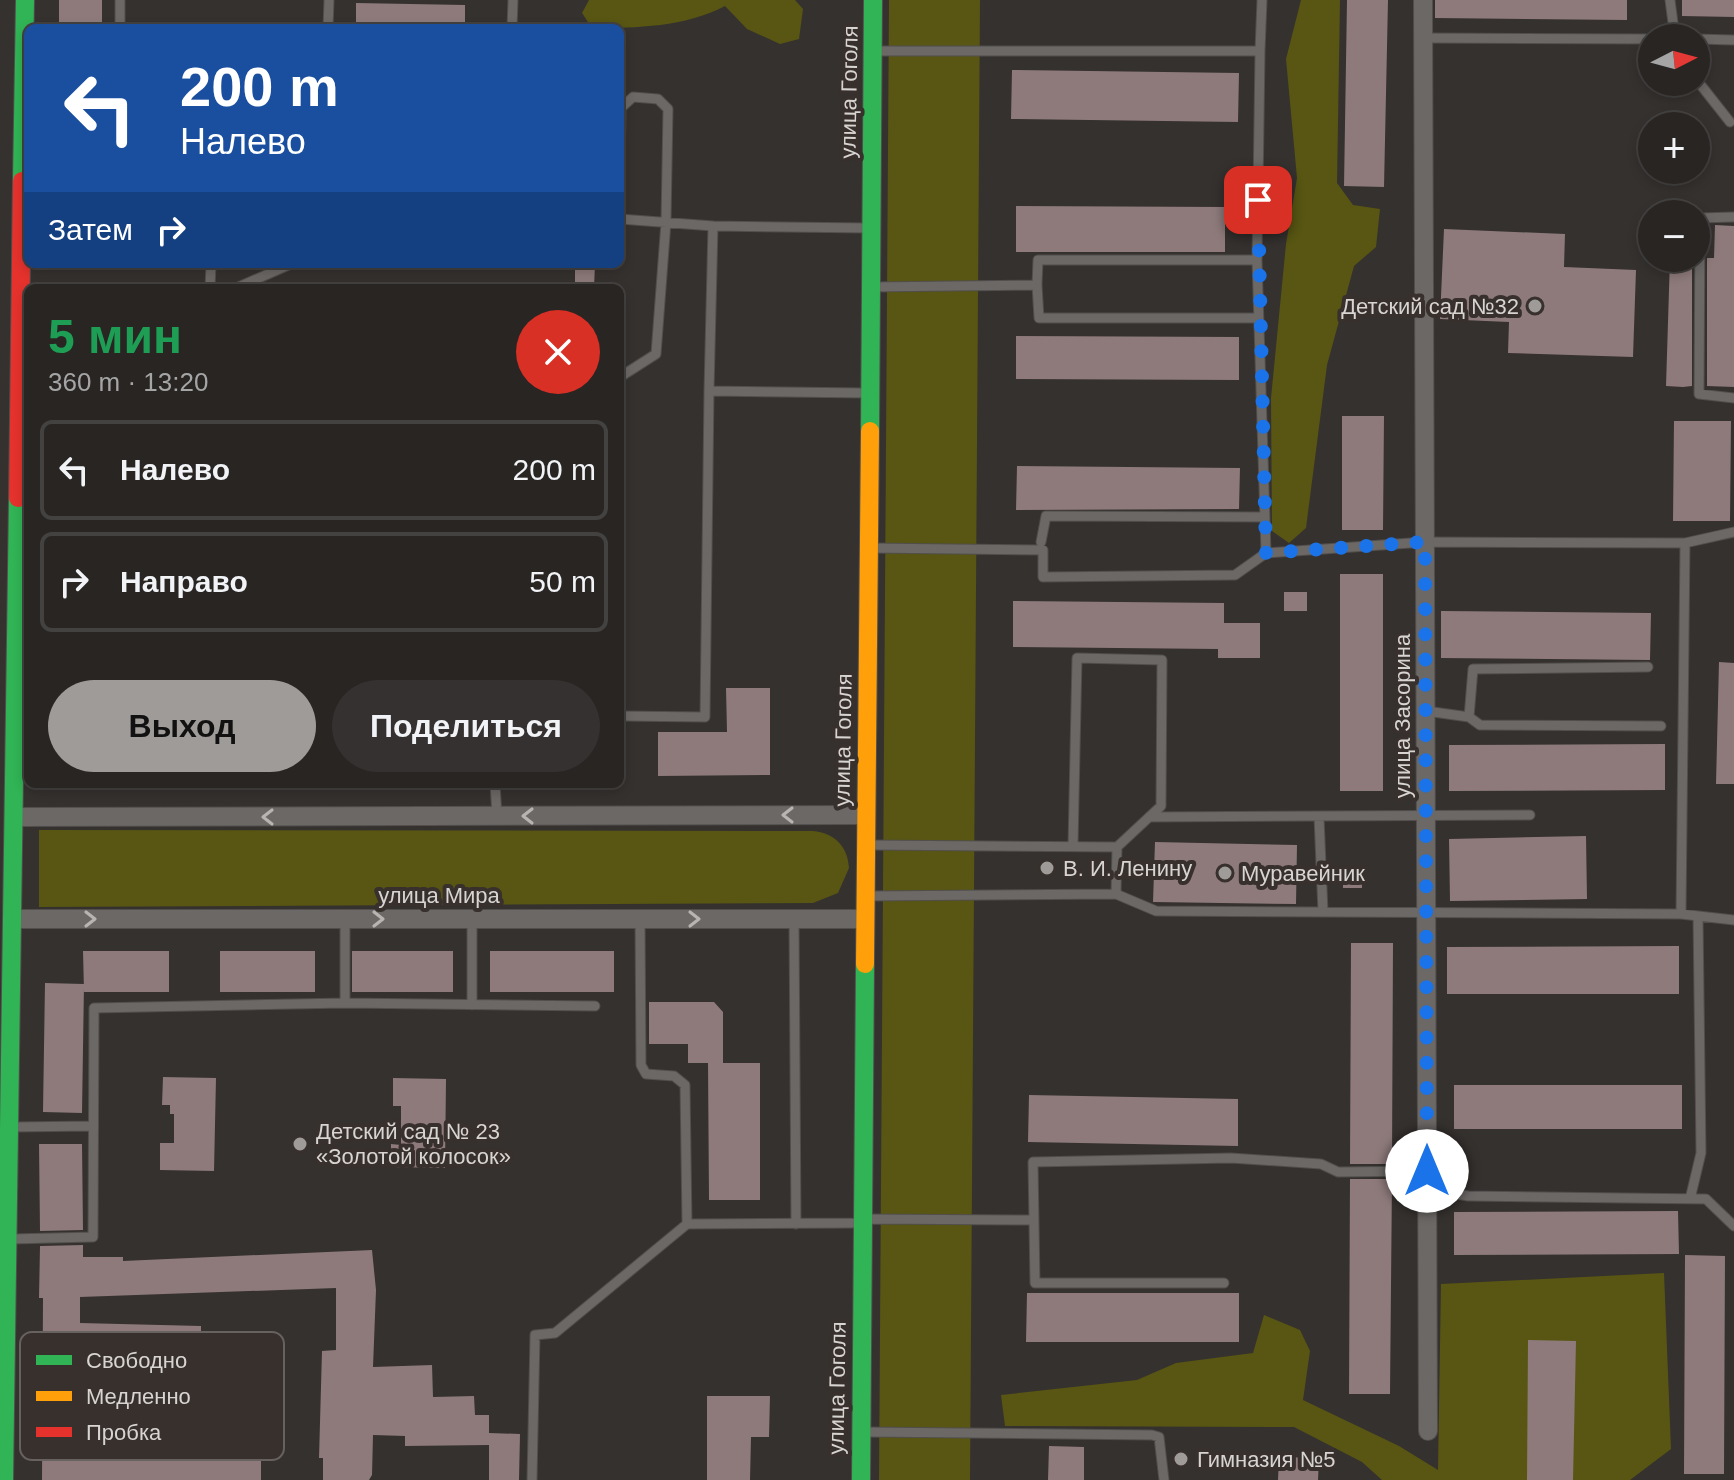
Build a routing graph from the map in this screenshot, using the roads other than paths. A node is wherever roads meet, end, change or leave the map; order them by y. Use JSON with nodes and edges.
{"nodes":[{"id":1,"x":25,"y":0,"type":"edge"},
{"id":2,"x":120,"y":0,"type":"edge"},
{"id":3,"x":329,"y":0,"type":"edge"},
{"id":4,"x":513,"y":0,"type":"edge"},
{"id":5,"x":873,"y":0,"type":"edge"},
{"id":6,"x":1262,"y":0,"type":"edge"},
{"id":7,"x":1423,"y":0,"type":"edge"},
{"id":8,"x":1670,"y":0,"type":"edge"},
{"id":9,"x":25,"y":24,"type":"edge"},
{"id":10,"x":120,"y":24,"type":"edge"},
{"id":11,"x":328,"y":24,"type":"edge"},
{"id":12,"x":512,"y":24,"type":"edge"},
{"id":13,"x":1673,"y":24,"type":"edge"},
{"id":14,"x":1423,"y":38,"type":"junction"},
{"id":15,"x":1638,"y":39,"type":"edge"},
{"id":16,"x":1710,"y":39,"type":"edge"},
{"id":17,"x":1734,"y":40,"type":"edge"},
{"id":18,"x":873,"y":51,"type":"junction"},
{"id":19,"x":1260,"y":51,"type":"junction"},
{"id":20,"x":1709,"y":96,"type":"edge"},
{"id":21,"x":624,"y":105,"type":"edge"},
{"id":22,"x":1730,"y":122,"type":"dead end"},
{"id":23,"x":1734,"y":217,"type":"edge"},
{"id":24,"x":624,"y":219,"type":"edge"},
{"id":25,"x":666,"y":222,"type":"junction"},
{"id":26,"x":713,"y":226,"type":"junction"},
{"id":27,"x":871,"y":228,"type":"junction"},
{"id":28,"x":1257,"y":260,"type":"junction"},
{"id":29,"x":282,"y":268,"type":"edge"},
{"id":30,"x":245,"y":284,"type":"edge"},
{"id":31,"x":1037,"y":285,"type":"junction"},
{"id":32,"x":871,"y":287,"type":"junction"},
{"id":33,"x":24,"y":297,"type":"edge"},
{"id":34,"x":1258,"y":318,"type":"junction"},
{"id":35,"x":624,"y":374,"type":"edge"},
{"id":36,"x":709,"y":391,"type":"junction"},
{"id":37,"x":870,"y":393,"type":"junction"},
{"id":38,"x":1734,"y":398,"type":"edge"},
{"id":39,"x":1264,"y":517,"type":"junction"},
{"id":40,"x":1734,"y":532,"type":"edge"},
{"id":41,"x":1041,"y":542,"type":"dead end"},
{"id":42,"x":1425,"y":542,"type":"junction"},
{"id":43,"x":1685,"y":543,"type":"junction"},
{"id":44,"x":869,"y":548,"type":"junction"},
{"id":45,"x":1266,"y":553,"type":"junction"},
{"id":46,"x":1648,"y":667,"type":"dead end"},
{"id":47,"x":1426,"y":711,"type":"junction"},
{"id":48,"x":624,"y":716,"type":"edge"},
{"id":49,"x":1469,"y":717,"type":"junction"},
{"id":50,"x":1661,"y":726,"type":"dead end"},
{"id":51,"x":495,"y":788,"type":"edge"},
{"id":52,"x":866,"y":815,"type":"junction"},
{"id":53,"x":1530,"y":815,"type":"dead end"},
{"id":54,"x":497,"y":816,"type":"junction"},
{"id":55,"x":14,"y":817,"type":"junction"},
{"id":56,"x":1149,"y":817,"type":"junction"},
{"id":57,"x":1319,"y":817,"type":"junction"},
{"id":58,"x":1426,"y":817,"type":"junction"},
{"id":59,"x":866,"y":845,"type":"junction"},
{"id":60,"x":1073,"y":846,"type":"junction"},
{"id":61,"x":1117,"y":847,"type":"junction"},
{"id":62,"x":6,"y":873,"type":"edge"},
{"id":63,"x":1116,"y":894,"type":"junction"},
{"id":64,"x":866,"y":896,"type":"junction"},
{"id":65,"x":1323,"y":912,"type":"junction"},
{"id":66,"x":1426,"y":913,"type":"junction"},
{"id":67,"x":1681,"y":914,"type":"junction"},
{"id":68,"x":1698,"y":916,"type":"junction"},
{"id":69,"x":12,"y":919,"type":"junction"},
{"id":70,"x":345,"y":919,"type":"junction"},
{"id":71,"x":472,"y":919,"type":"junction"},
{"id":72,"x":640,"y":919,"type":"junction"},
{"id":73,"x":794,"y":919,"type":"junction"},
{"id":74,"x":865,"y":919,"type":"junction"},
{"id":75,"x":1734,"y":920,"type":"edge"},
{"id":76,"x":6,"y":968,"type":"edge"},
{"id":77,"x":345,"y":1003,"type":"junction"},
{"id":78,"x":472,"y":1005,"type":"junction"},
{"id":79,"x":595,"y":1006,"type":"dead end"},
{"id":80,"x":93,"y":1126,"type":"junction"},
{"id":81,"x":8,"y":1127,"type":"junction"},
{"id":82,"x":4,"y":1179,"type":"edge"},
{"id":83,"x":1427,"y":1180,"type":"junction"},
{"id":84,"x":1690,"y":1199,"type":"junction"},
{"id":85,"x":1034,"y":1220,"type":"junction"},
{"id":86,"x":863,"y":1222,"type":"junction"},
{"id":87,"x":687,"y":1224,"type":"junction"},
{"id":88,"x":796,"y":1224,"type":"junction"},
{"id":89,"x":1734,"y":1226,"type":"edge"},
{"id":90,"x":5,"y":1232,"type":"edge"},
{"id":91,"x":1224,"y":1283,"type":"dead end"},
{"id":92,"x":1428,"y":1431,"type":"dead end"},
{"id":93,"x":861,"y":1432,"type":"junction"},
{"id":94,"x":4,"y":1480,"type":"edge"},
{"id":95,"x":532,"y":1480,"type":"edge"},
{"id":96,"x":861,"y":1480,"type":"edge"},
{"id":97,"x":1164,"y":1480,"type":"edge"}],
"edges":[{"from":1,"to":9,"type":"main road"},
{"from":2,"to":10,"type":"lane"},
{"from":3,"to":11,"type":"lane"},
{"from":4,"to":12,"type":"lane"},
{"from":5,"to":18,"type":"main road","name":"улица Гоголя"},
{"from":6,"to":19,"type":"lane"},
{"from":7,"to":14,"type":"street","name":"улица Засорина"},
{"from":8,"to":13,"type":"lane"},
{"from":14,"to":15,"type":"lane"},
{"from":14,"to":42,"type":"street","name":"улица Засорина"},
{"from":16,"to":17,"type":"lane"},
{"from":18,"to":19,"type":"lane"},
{"from":18,"to":27,"type":"main road","name":"улица Гоголя"},
{"from":19,"to":28,"type":"lane"},
{"from":20,"to":22,"type":"lane"},
{"from":21,"to":25,"type":"lane"},
{"from":23,"to":38,"type":"lane"},
{"from":24,"to":25,"type":"lane"},
{"from":25,"to":26,"type":"lane"},
{"from":25,"to":35,"type":"lane"},
{"from":26,"to":27,"type":"lane"},
{"from":26,"to":36,"type":"lane"},
{"from":27,"to":32,"type":"main road","name":"улица Гоголя"},
{"from":28,"to":31,"type":"lane"},
{"from":28,"to":34,"type":"lane"},
{"from":29,"to":30,"type":"lane"},
{"from":31,"to":32,"type":"lane"},
{"from":31,"to":34,"type":"lane"},
{"from":32,"to":37,"type":"main road","name":"улица Гоголя"},
{"from":33,"to":55,"type":"main road"},
{"from":34,"to":39,"type":"lane"},
{"from":36,"to":37,"type":"lane"},
{"from":36,"to":48,"type":"lane"},
{"from":37,"to":44,"type":"main road","name":"улица Гоголя"},
{"from":39,"to":41,"type":"lane"},
{"from":39,"to":45,"type":"lane"},
{"from":40,"to":43,"type":"lane"},
{"from":42,"to":43,"type":"lane"},
{"from":42,"to":45,"type":"lane"},
{"from":42,"to":47,"type":"street","name":"улица Засорина"},
{"from":43,"to":67,"type":"lane"},
{"from":44,"to":45,"type":"lane"},
{"from":44,"to":52,"type":"main road","name":"улица Гоголя"},
{"from":46,"to":49,"type":"lane"},
{"from":47,"to":49,"type":"lane"},
{"from":47,"to":58,"type":"street","name":"улица Засорина"},
{"from":49,"to":50,"type":"lane"},
{"from":51,"to":54,"type":"lane"},
{"from":52,"to":54,"type":"street","one_way":true},
{"from":52,"to":59,"type":"main road","name":"улица Гоголя"},
{"from":53,"to":58,"type":"lane"},
{"from":54,"to":55,"type":"street","one_way":true},
{"from":55,"to":62,"type":"main road"},
{"from":56,"to":57,"type":"lane"},
{"from":56,"to":60,"type":"lane"},
{"from":56,"to":61,"type":"lane"},
{"from":57,"to":58,"type":"lane"},
{"from":57,"to":65,"type":"lane"},
{"from":58,"to":66,"type":"street","name":"улица Засорина"},
{"from":59,"to":60,"type":"lane"},
{"from":59,"to":64,"type":"main road","name":"улица Гоголя"},
{"from":60,"to":61,"type":"lane"},
{"from":61,"to":63,"type":"lane"},
{"from":62,"to":69,"type":"main road"},
{"from":63,"to":64,"type":"lane"},
{"from":63,"to":65,"type":"lane"},
{"from":64,"to":74,"type":"main road","name":"улица Гоголя"},
{"from":65,"to":66,"type":"lane"},
{"from":66,"to":67,"type":"lane"},
{"from":66,"to":83,"type":"street","name":"улица Засорина"},
{"from":67,"to":68,"type":"lane"},
{"from":68,"to":75,"type":"lane"},
{"from":68,"to":84,"type":"lane"},
{"from":69,"to":70,"type":"street","name":"улица Мира","one_way":true},
{"from":69,"to":76,"type":"main road"},
{"from":70,"to":71,"type":"street","name":"улица Мира","one_way":true},
{"from":70,"to":77,"type":"lane"},
{"from":71,"to":72,"type":"street","name":"улица Мира"},
{"from":71,"to":78,"type":"lane"},
{"from":72,"to":73,"type":"street","name":"улица Мира","one_way":true},
{"from":72,"to":87,"type":"lane"},
{"from":73,"to":74,"type":"street","name":"улица Мира"},
{"from":73,"to":88,"type":"lane"},
{"from":74,"to":86,"type":"main road","name":"улица Гоголя"},
{"from":76,"to":81,"type":"main road"},
{"from":77,"to":78,"type":"lane"},
{"from":77,"to":80,"type":"lane"},
{"from":78,"to":79,"type":"lane"},
{"from":80,"to":81,"type":"lane"},
{"from":80,"to":90,"type":"lane"},
{"from":81,"to":82,"type":"main road"},
{"from":82,"to":90,"type":"main road"},
{"from":83,"to":84,"type":"lane"},
{"from":83,"to":85,"type":"lane"},
{"from":83,"to":92,"type":"street","name":"улица Засорина"},
{"from":84,"to":89,"type":"lane"},
{"from":85,"to":86,"type":"lane"},
{"from":85,"to":91,"type":"lane"},
{"from":86,"to":88,"type":"lane"},
{"from":86,"to":93,"type":"main road","name":"улица Гоголя"},
{"from":87,"to":88,"type":"lane"},
{"from":87,"to":95,"type":"lane"},
{"from":90,"to":94,"type":"main road"},
{"from":93,"to":96,"type":"main road","name":"улица Гоголя"},
{"from":93,"to":97,"type":"lane"}]}
